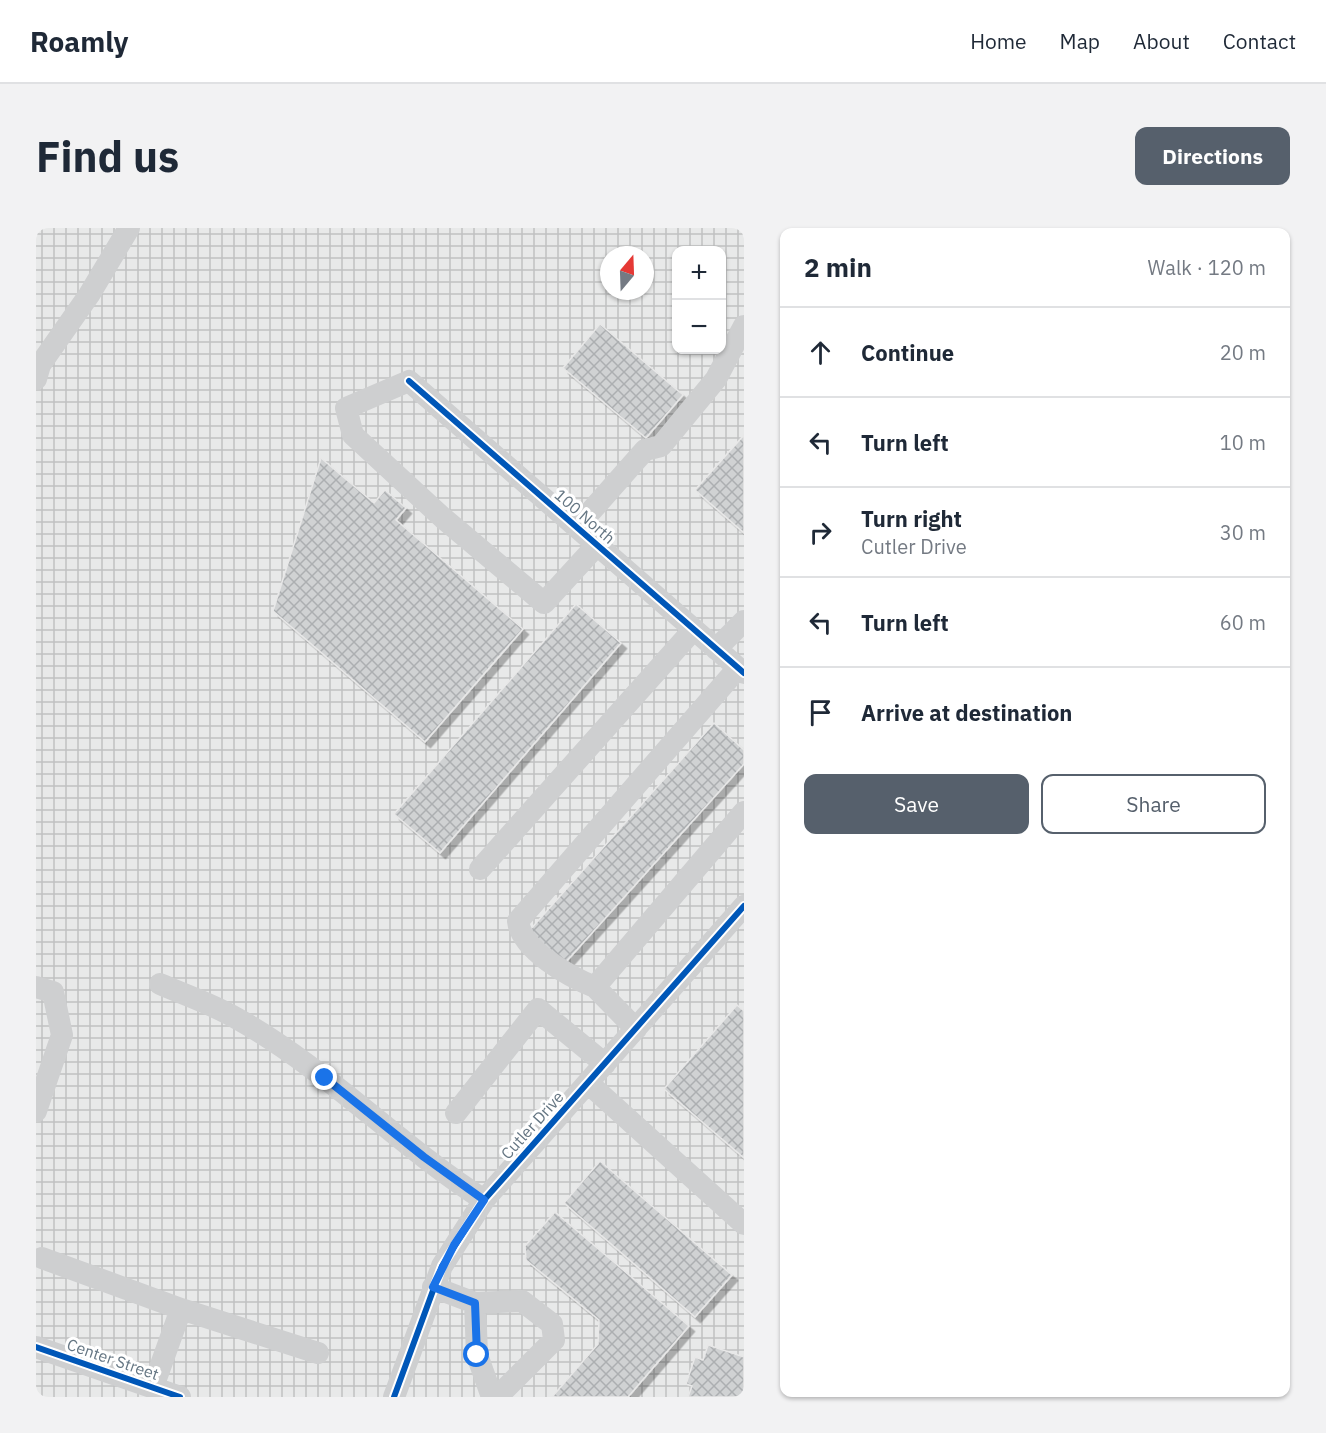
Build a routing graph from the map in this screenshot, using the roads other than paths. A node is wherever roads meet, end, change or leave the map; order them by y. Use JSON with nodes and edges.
{"nodes":[{"id":1,"x":129,"y":228,"type":"edge"},
{"id":2,"x":744,"y":326,"type":"edge"},
{"id":3,"x":36,"y":379,"type":"edge"},
{"id":4,"x":577,"y":527,"type":"junction"},
{"id":5,"x":597,"y":544,"type":"junction"},
{"id":6,"x":744,"y":621,"type":"edge"},
{"id":7,"x":694,"y":629,"type":"junction"},
{"id":8,"x":716,"y":648,"type":"junction"},
{"id":9,"x":741,"y":670,"type":"edge"},
{"id":10,"x":739,"y":826,"type":"edge"},
{"id":11,"x":480,"y":869,"type":"dead end"},
{"id":12,"x":744,"y":906,"type":"edge"},
{"id":13,"x":736,"y":931,"type":"edge"},
{"id":14,"x":160,"y":984,"type":"dead end"},
{"id":15,"x":36,"y":987,"type":"edge"},
{"id":16,"x":594,"y":987,"type":"junction"},
{"id":17,"x":636,"y":1029,"type":"junction"},
{"id":18,"x":605,"y":1064,"type":"junction"},
{"id":19,"x":588,"y":1083,"type":"junction"},
{"id":20,"x":36,"y":1111,"type":"edge"},
{"id":21,"x":456,"y":1113,"type":"dead end"},
{"id":22,"x":484,"y":1200,"type":"junction"},
{"id":23,"x":744,"y":1224,"type":"edge"},
{"id":24,"x":42,"y":1258,"type":"dead end"},
{"id":25,"x":433,"y":1287,"type":"junction"},
{"id":26,"x":475,"y":1303,"type":"junction"},
{"id":27,"x":181,"y":1309,"type":"junction"},
{"id":28,"x":36,"y":1347,"type":"edge"},
{"id":29,"x":318,"y":1353,"type":"dead end"},
{"id":30,"x":153,"y":1387,"type":"junction"},
{"id":31,"x":180,"y":1397,"type":"edge"},
{"id":32,"x":394,"y":1397,"type":"edge"},
{"id":33,"x":492,"y":1397,"type":"edge"},
{"id":34,"x":497,"y":1397,"type":"edge"}],
"edges":[{"from":1,"to":3,"type":"street"},
{"from":2,"to":4,"type":"street"},
{"from":4,"to":5,"type":"street","name":"100 North"},
{"from":4,"to":5,"type":"street","name":"100 North"},
{"from":5,"to":7,"type":"street","name":"100 North"},
{"from":6,"to":8,"type":"street"},
{"from":7,"to":8,"type":"street","name":"100 North"},
{"from":7,"to":11,"type":"street"},
{"from":8,"to":9,"type":"street","name":"100 North"},
{"from":9,"to":16,"type":"street"},
{"from":10,"to":16,"type":"street"},
{"from":12,"to":13,"type":"street","name":"Cutler Drive"},
{"from":13,"to":17,"type":"street","name":"Cutler Drive"},
{"from":14,"to":22,"type":"street"},
{"from":15,"to":20,"type":"street"},
{"from":16,"to":17,"type":"street"},
{"from":17,"to":18,"type":"street","name":"Cutler Drive"},
{"from":18,"to":19,"type":"street","name":"Cutler Drive"},
{"from":18,"to":21,"type":"street"},
{"from":19,"to":22,"type":"street","name":"Cutler Drive"},
{"from":19,"to":23,"type":"street"},
{"from":22,"to":25,"type":"street","name":"Cutler Drive"},
{"from":24,"to":27,"type":"street"},
{"from":25,"to":26,"type":"street"},
{"from":25,"to":32,"type":"street","name":"Cutler Drive"},
{"from":26,"to":33,"type":"street"},
{"from":26,"to":34,"type":"street"},
{"from":27,"to":29,"type":"street"},
{"from":27,"to":30,"type":"street"},
{"from":28,"to":30,"type":"street","name":"Center Street"},
{"from":30,"to":31,"type":"street","name":"Center Street"}]}
